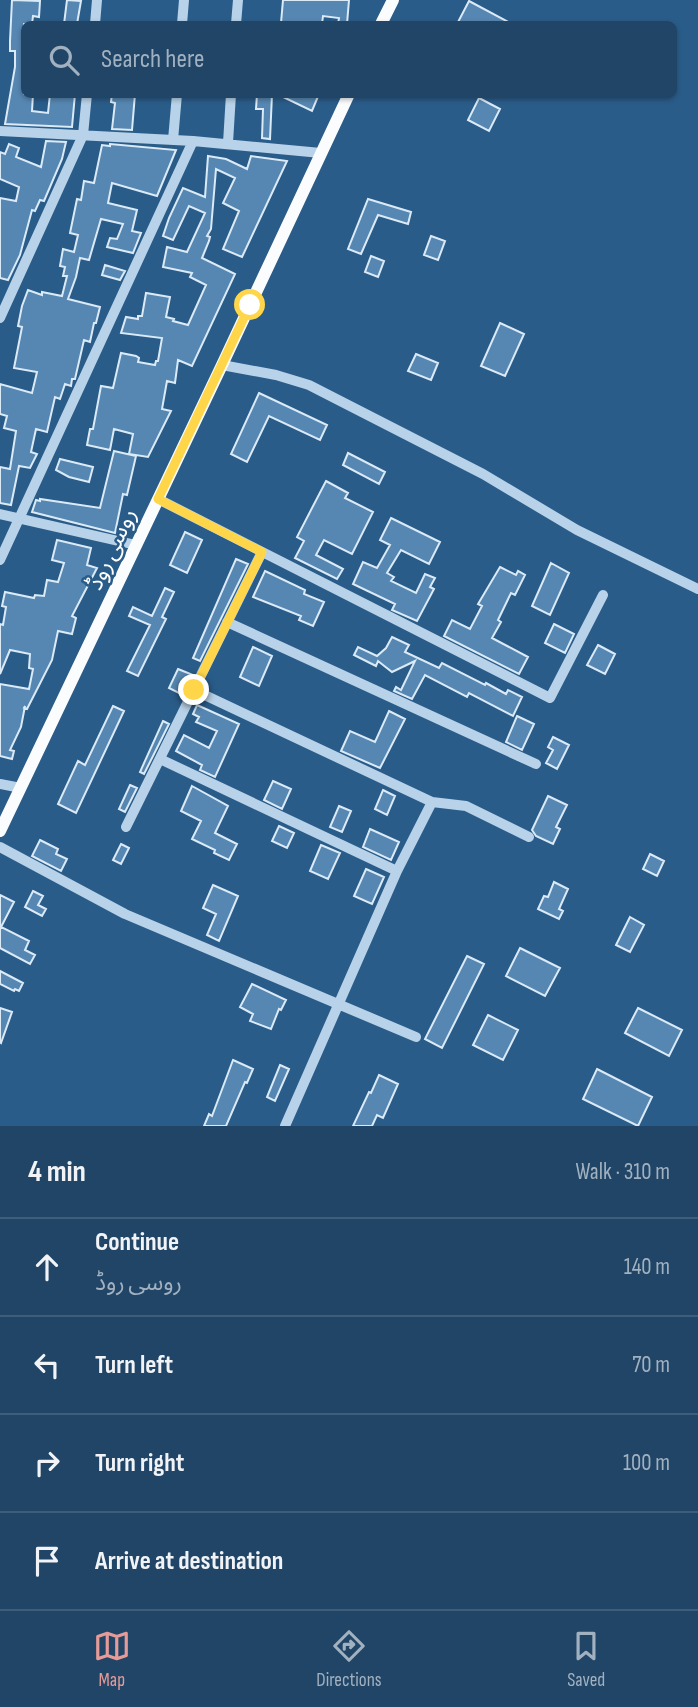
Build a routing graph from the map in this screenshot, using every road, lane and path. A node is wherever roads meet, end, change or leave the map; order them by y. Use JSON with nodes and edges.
{"nodes":[{"id":1,"x":97,"y":0,"type":"edge"},
{"id":2,"x":184,"y":0,"type":"edge"},
{"id":3,"x":238,"y":0,"type":"edge"},
{"id":4,"x":393,"y":0,"type":"edge"},
{"id":5,"x":94,"y":21,"type":"edge"},
{"id":6,"x":182,"y":21,"type":"edge"},
{"id":7,"x":236,"y":21,"type":"edge"},
{"id":8,"x":382,"y":21,"type":"edge"},
{"id":9,"x":87,"y":98,"type":"edge"},
{"id":10,"x":177,"y":98,"type":"edge"},
{"id":11,"x":231,"y":98,"type":"edge"},
{"id":12,"x":347,"y":98,"type":"edge"},
{"id":13,"x":0,"y":131,"type":"edge"},
{"id":14,"x":83,"y":135,"type":"junction"},
{"id":15,"x":173,"y":140,"type":"junction"},
{"id":16,"x":193,"y":141,"type":"junction"},
{"id":17,"x":228,"y":143,"type":"junction"},
{"id":18,"x":321,"y":153,"type":"junction"},
{"id":19,"x":0,"y":318,"type":"edge"},
{"id":20,"x":222,"y":365,"type":"junction"},
{"id":21,"x":158,"y":499,"type":"junction"},
{"id":22,"x":0,"y":514,"type":"edge"},
{"id":23,"x":19,"y":519,"type":"junction"},
{"id":24,"x":136,"y":545,"type":"junction"},
{"id":25,"x":262,"y":552,"type":"junction"},
{"id":26,"x":0,"y":560,"type":"edge"},
{"id":27,"x":698,"y":589,"type":"edge"},
{"id":28,"x":603,"y":595,"type":"dead end"},
{"id":29,"x":228,"y":622,"type":"junction"},
{"id":30,"x":194,"y":690,"type":"junction"},
{"id":31,"x":160,"y":759,"type":"junction"},
{"id":32,"x":536,"y":764,"type":"dead end"},
{"id":33,"x":0,"y":784,"type":"edge"},
{"id":34,"x":21,"y":788,"type":"junction"},
{"id":35,"x":432,"y":802,"type":"junction"},
{"id":36,"x":127,"y":827,"type":"dead end"},
{"id":37,"x":0,"y":831,"type":"edge"},
{"id":38,"x":529,"y":837,"type":"dead end"},
{"id":39,"x":0,"y":847,"type":"edge"},
{"id":40,"x":397,"y":871,"type":"junction"},
{"id":41,"x":338,"y":1005,"type":"junction"},
{"id":42,"x":416,"y":1037,"type":"dead end"},
{"id":43,"x":285,"y":1126,"type":"edge"}],
"edges":[{"from":1,"to":5,"type":"street"},
{"from":2,"to":6,"type":"street"},
{"from":3,"to":7,"type":"street"},
{"from":4,"to":8,"type":"main road"},
{"from":9,"to":14,"type":"street"},
{"from":10,"to":15,"type":"street"},
{"from":11,"to":17,"type":"street"},
{"from":12,"to":18,"type":"main road","name":"روسی روڈ"},
{"from":13,"to":14,"type":"street"},
{"from":14,"to":15,"type":"street"},
{"from":14,"to":19,"type":"street"},
{"from":15,"to":16,"type":"street"},
{"from":16,"to":17,"type":"street"},
{"from":16,"to":23,"type":"street"},
{"from":17,"to":18,"type":"street"},
{"from":18,"to":20,"type":"main road","name":"روسی روڈ"},
{"from":20,"to":21,"type":"main road","name":"روسی روڈ"},
{"from":20,"to":27,"type":"street"},
{"from":21,"to":24,"type":"main road","name":"روسی روڈ"},
{"from":21,"to":25,"type":"street"},
{"from":22,"to":23,"type":"street"},
{"from":23,"to":24,"type":"street"},
{"from":23,"to":26,"type":"street"},
{"from":24,"to":34,"type":"main road","name":"روسی روڈ"},
{"from":25,"to":28,"type":"street"},
{"from":25,"to":29,"type":"street"},
{"from":29,"to":30,"type":"street"},
{"from":29,"to":32,"type":"street"},
{"from":30,"to":31,"type":"street"},
{"from":30,"to":35,"type":"street"},
{"from":31,"to":36,"type":"street"},
{"from":31,"to":40,"type":"street"},
{"from":33,"to":34,"type":"street"},
{"from":34,"to":37,"type":"main road","name":"روسی روڈ"},
{"from":35,"to":38,"type":"street"},
{"from":35,"to":40,"type":"street"},
{"from":39,"to":41,"type":"street"},
{"from":40,"to":41,"type":"street"},
{"from":41,"to":42,"type":"street"},
{"from":41,"to":43,"type":"street"}]}
